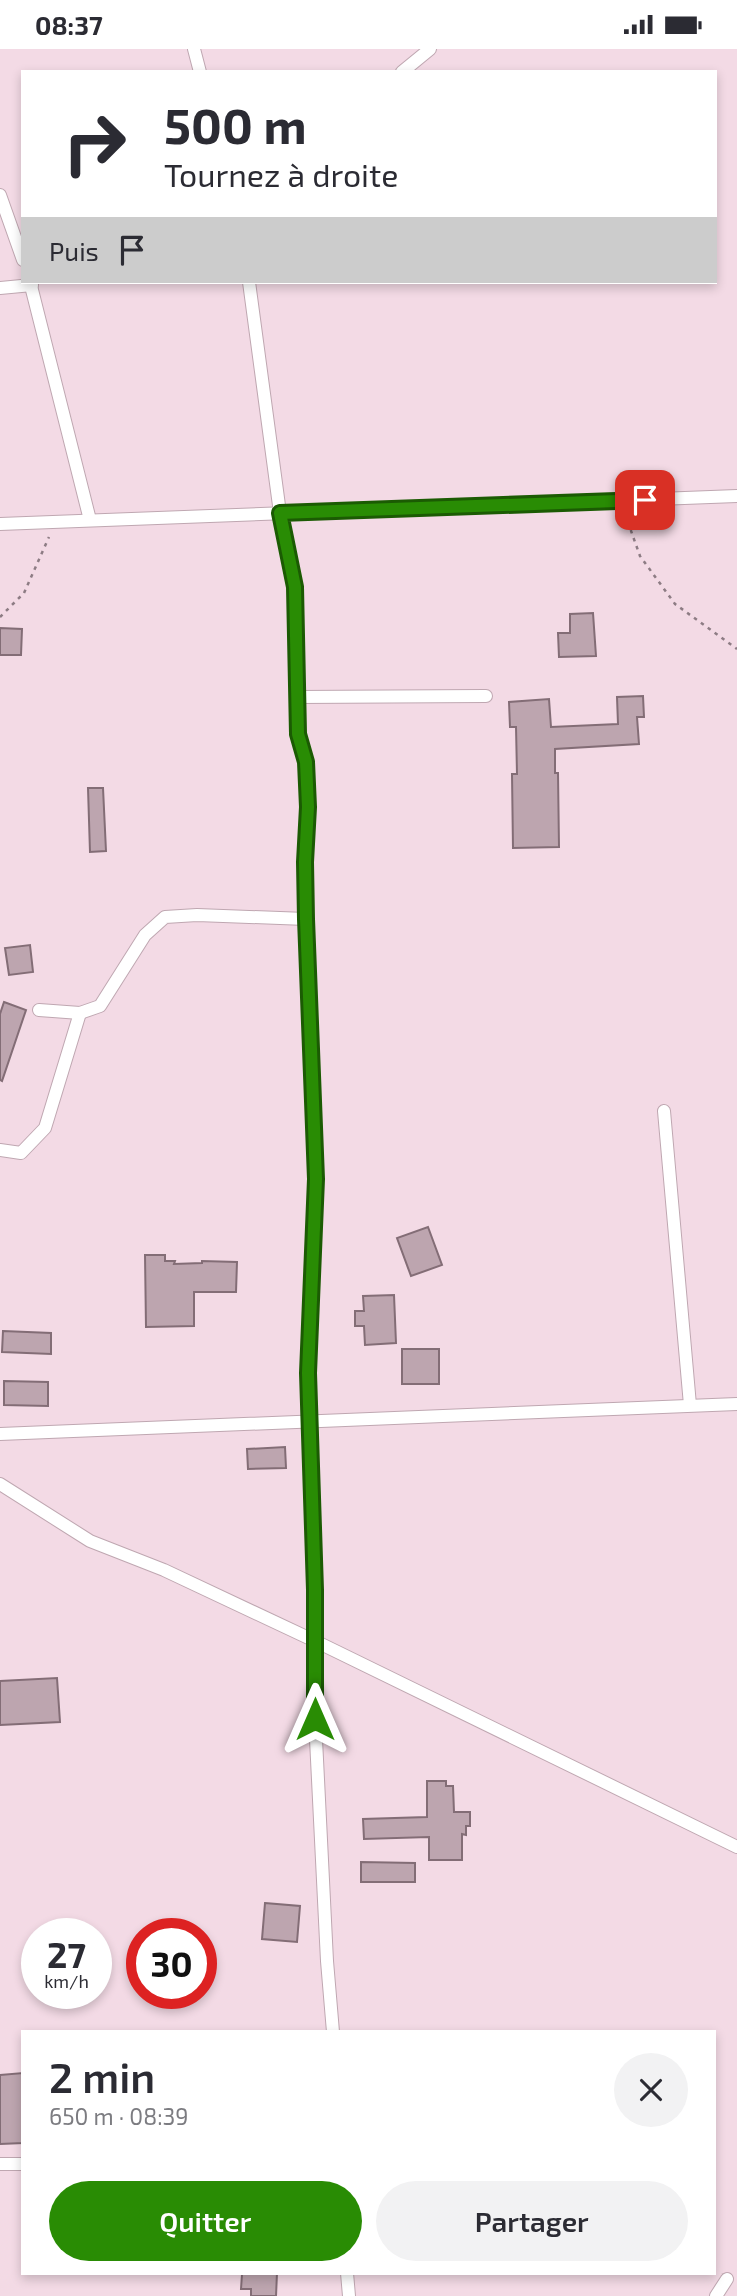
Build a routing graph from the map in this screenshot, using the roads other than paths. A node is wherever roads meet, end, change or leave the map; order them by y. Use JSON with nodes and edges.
{"nodes":[{"id":1,"x":194,"y":49,"type":"edge"},
{"id":2,"x":430,"y":49,"type":"edge"},
{"id":3,"x":199,"y":70,"type":"edge"},
{"id":4,"x":404,"y":70,"type":"edge"},
{"id":5,"x":0,"y":195,"type":"edge"},
{"id":6,"x":21,"y":254,"type":"edge"},
{"id":7,"x":25,"y":284,"type":"edge"},
{"id":8,"x":31,"y":284,"type":"edge"},
{"id":9,"x":249,"y":284,"type":"edge"},
{"id":10,"x":0,"y":288,"type":"edge"},
{"id":11,"x":737,"y":496,"type":"edge"},
{"id":12,"x":280,"y":513,"type":"junction"},
{"id":13,"x":90,"y":520,"type":"junction"},
{"id":14,"x":0,"y":524,"type":"edge"},
{"id":15,"x":486,"y":696,"type":"dead end"},
{"id":16,"x":296,"y":697,"type":"junction"},
{"id":17,"x":306,"y":919,"type":"junction"},
{"id":18,"x":39,"y":1010,"type":"dead end"},
{"id":19,"x":79,"y":1013,"type":"junction"},
{"id":20,"x":664,"y":1111,"type":"dead end"},
{"id":21,"x":0,"y":1150,"type":"edge"},
{"id":22,"x":737,"y":1404,"type":"edge"},
{"id":23,"x":690,"y":1405,"type":"junction"},
{"id":24,"x":310,"y":1421,"type":"junction"},
{"id":25,"x":0,"y":1434,"type":"edge"},
{"id":26,"x":0,"y":1484,"type":"edge"},
{"id":27,"x":315,"y":1641,"type":"junction"},
{"id":28,"x":737,"y":1847,"type":"edge"},
{"id":29,"x":333,"y":2030,"type":"edge"},
{"id":30,"x":0,"y":2164,"type":"edge"},
{"id":31,"x":21,"y":2164,"type":"edge"},
{"id":32,"x":347,"y":2275,"type":"edge"},
{"id":33,"x":727,"y":2279,"type":"dead end"},
{"id":34,"x":349,"y":2296,"type":"edge"},
{"id":35,"x":716,"y":2296,"type":"edge"}],
"edges":[{"from":1,"to":3,"type":"street"},
{"from":2,"to":4,"type":"street"},
{"from":5,"to":6,"type":"street"},
{"from":7,"to":10,"type":"street"},
{"from":8,"to":13,"type":"street"},
{"from":9,"to":12,"type":"street"},
{"from":11,"to":12,"type":"street"},
{"from":12,"to":13,"type":"street"},
{"from":12,"to":16,"type":"street"},
{"from":13,"to":14,"type":"street"},
{"from":15,"to":16,"type":"street"},
{"from":16,"to":17,"type":"street"},
{"from":17,"to":19,"type":"street"},
{"from":17,"to":24,"type":"street"},
{"from":18,"to":19,"type":"street"},
{"from":19,"to":21,"type":"street"},
{"from":20,"to":23,"type":"street"},
{"from":22,"to":23,"type":"street"},
{"from":23,"to":24,"type":"street"},
{"from":24,"to":25,"type":"street"},
{"from":24,"to":27,"type":"street"},
{"from":26,"to":27,"type":"street"},
{"from":27,"to":28,"type":"street"},
{"from":27,"to":29,"type":"street"},
{"from":30,"to":31,"type":"street"},
{"from":32,"to":34,"type":"street"},
{"from":33,"to":35,"type":"street"}]}
